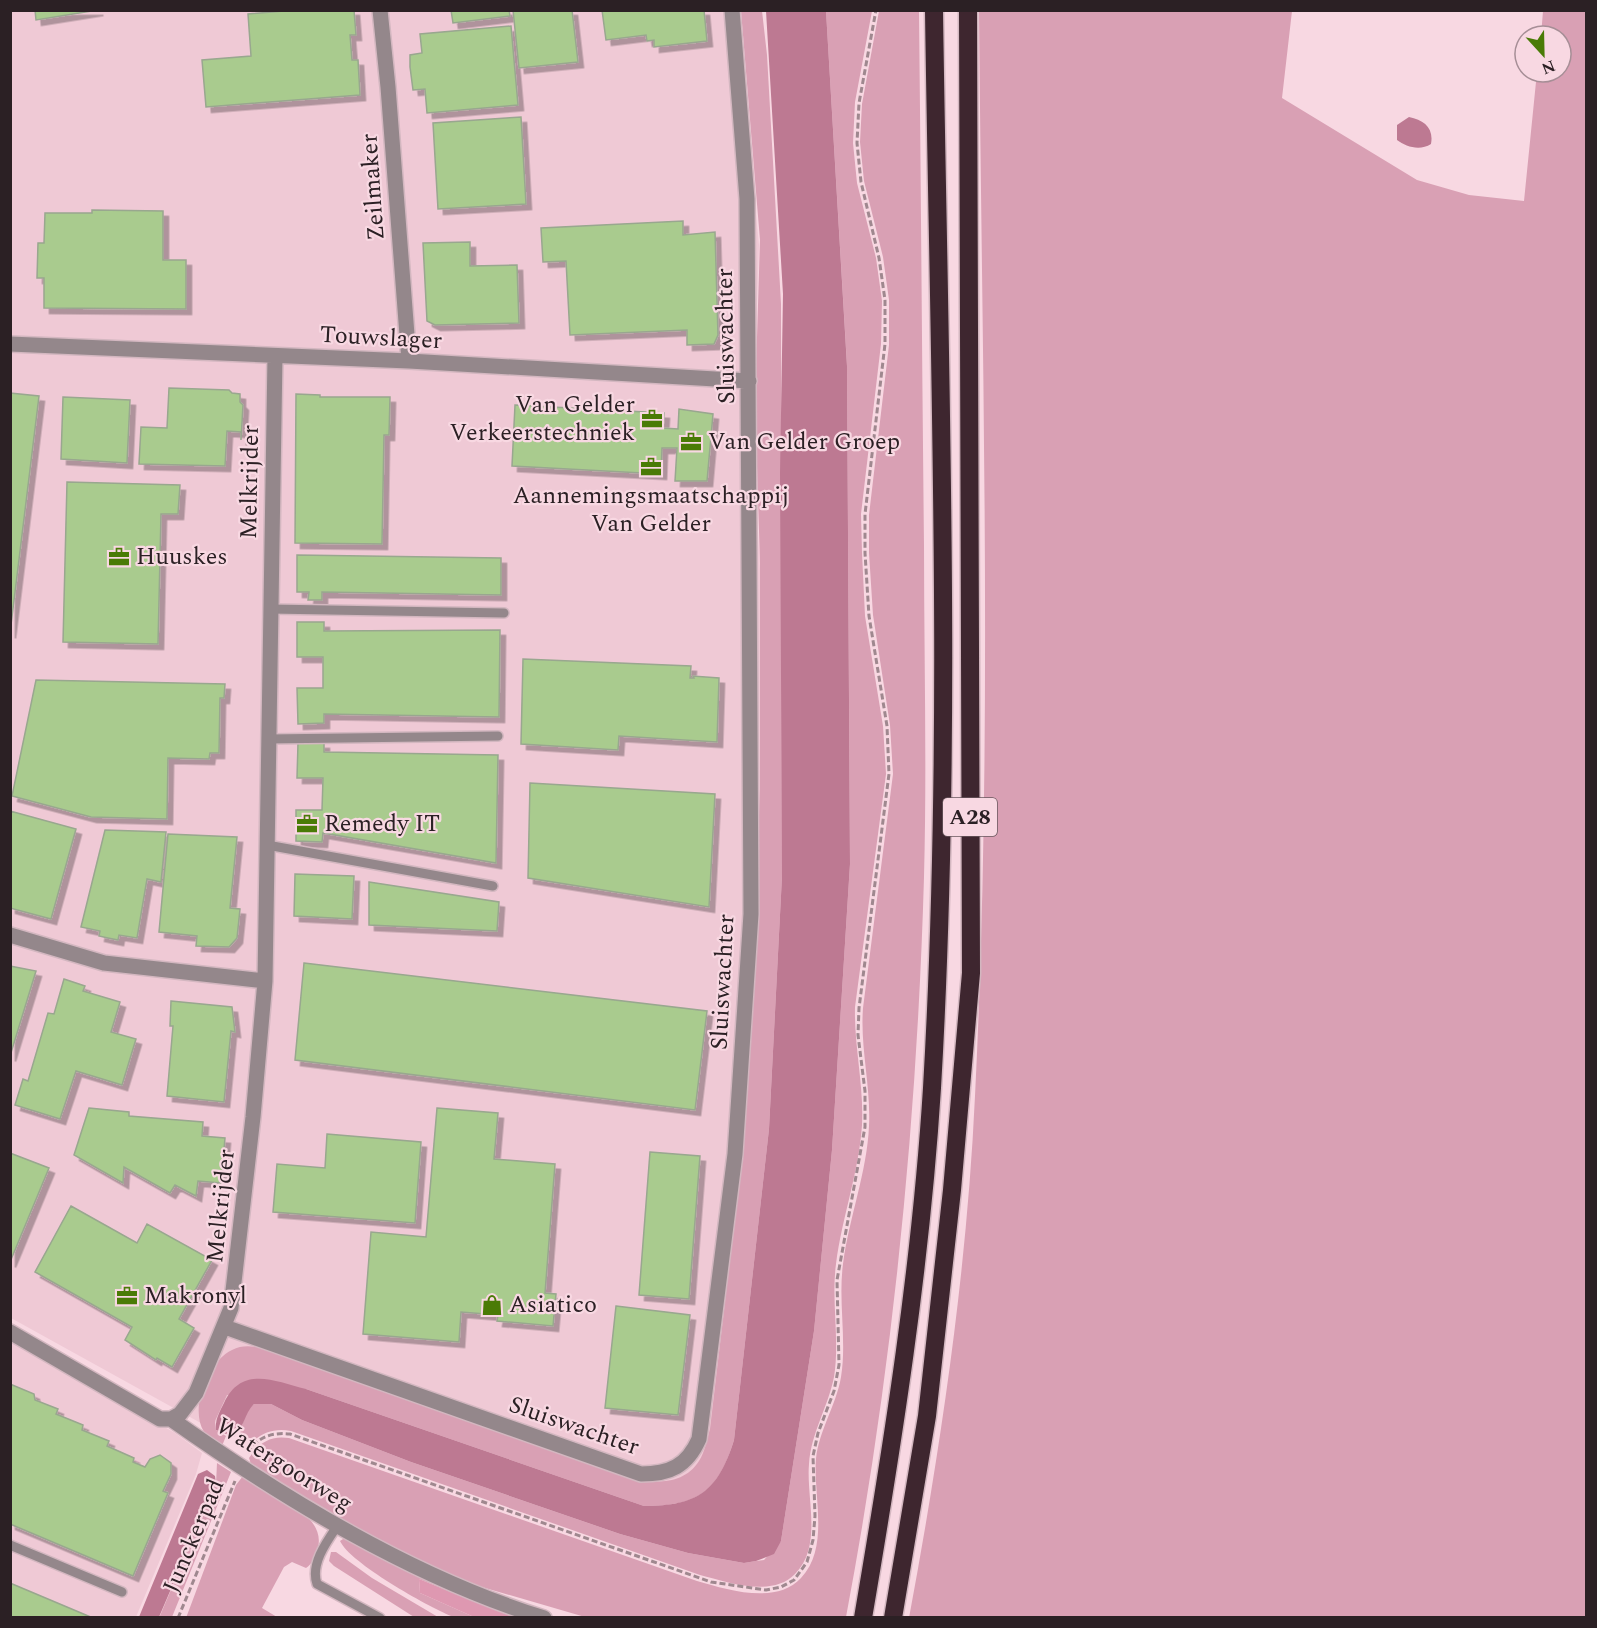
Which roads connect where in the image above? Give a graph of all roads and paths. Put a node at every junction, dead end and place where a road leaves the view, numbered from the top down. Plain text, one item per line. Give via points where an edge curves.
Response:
1 (380, 10) edge
2 (732, 10) edge
3 (876, 10) edge
4 (934, 10) edge
5 (968, 10) edge
6 (10, 344) edge
7 (275, 356) junction
8 (409, 361) junction
9 (749, 381) junction
10 (270, 609) junction
11 (504, 614) dead end
12 (498, 736) dead end
13 (268, 739) junction
14 (267, 845) junction
15 (493, 886) dead end
16 (10, 935) edge
17 (265, 981) junction
18 (225, 1327) junction
19 (10, 1332) edge
20 (171, 1419) junction
21 (241, 1467) junction
22 (338, 1525) junction
23 (10, 1545) edge
24 (122, 1592) dead end
25 (178, 1617) edge
26 (380, 1617) edge
27 (544, 1617) edge
28 (863, 1617) edge
29 (892, 1617) edge

1 - 8 street, Zeilmaker
2 - 9 street, Sluiswachter via 747,199
3 - 21 path, Junckerpad via 859,103 857,143 885,300 885,344 865,514 865,553 869,616 887,726 890,774 859,1008 866,1109 864,1141 838,1271 837,1378 813,1456 815,1522 807,1562 794,1580 773,1589 711,1582 290,1434 275,1433 261,1438
4 - 28 highway, A28 via 943,749 938,970 932,1092 910,1308
5 - 29 highway, A28 via 971,973 927,1416
6 - 7 street, Touwslager
7 - 8 street, Touwslager
7 - 10 street, Melkrijder
8 - 9 street, Touwslager
9 - 18 street, Sluiswachter via 751,914 735,1154 699,1439 693,1452 680,1467 658,1474 641,1474
10 - 11 lane
10 - 13 street, Melkrijder
12 - 13 lane
13 - 14 street, Melkrijder
14 - 15 lane
14 - 17 street, Melkrijder
16 - 17 street via 104,963
17 - 18 street, Melkrijder via 236,1280
18 - 20 street, Melkrijder via 196,1393 180,1414
19 - 20 street, Watergoorweg via 160,1419
20 - 21 street, Watergoorweg
21 - 22 street, Watergoorweg
21 - 25 path, Junckerpad
22 - 26 lane via 317,1564 317,1584
22 - 27 street, Watergoorweg via 444,1578
23 - 24 lane

